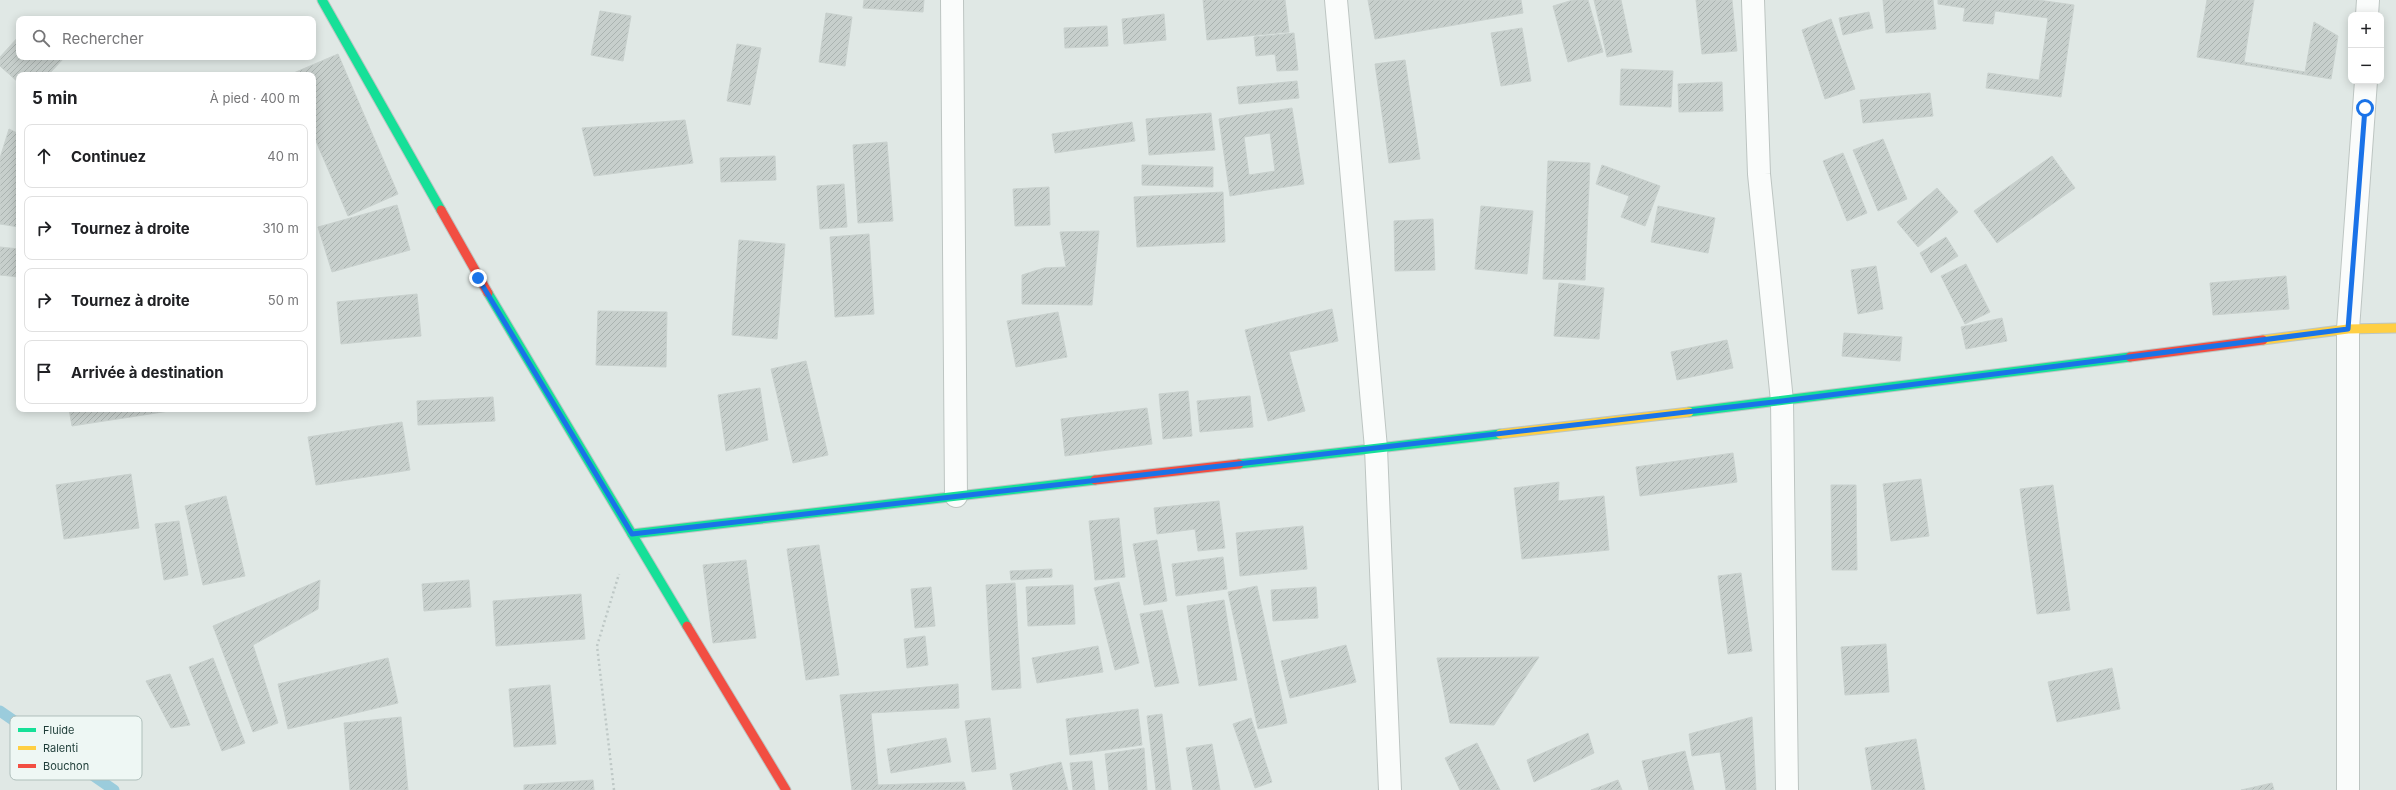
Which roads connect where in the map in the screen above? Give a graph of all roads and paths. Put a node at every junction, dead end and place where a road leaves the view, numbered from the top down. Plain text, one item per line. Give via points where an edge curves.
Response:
1 (322, 0) edge
2 (952, 0) edge
3 (1336, 0) edge
4 (1753, 0) edge
5 (2368, 0) edge
6 (2367, 12) edge
7 (2366, 84) edge
8 (2396, 328) edge
9 (2348, 329) junction
10 (1782, 401) junction
11 (1376, 448) junction
12 (956, 496) junction
13 (632, 534) junction
14 (614, 790) edge
15 (786, 790) edge
16 (1390, 790) edge
17 (1788, 790) edge
18 (2348, 790) edge

1 - 13 street via 478,278
2 - 12 street
3 - 11 street
4 - 10 street via 1759,174
5 - 6 street
7 - 9 street
8 - 9 street
9 - 10 street
9 - 18 street
10 - 11 street
10 - 17 street
11 - 12 street
11 - 16 street
12 - 13 street
13 - 14 path via 598,646
13 - 15 street

